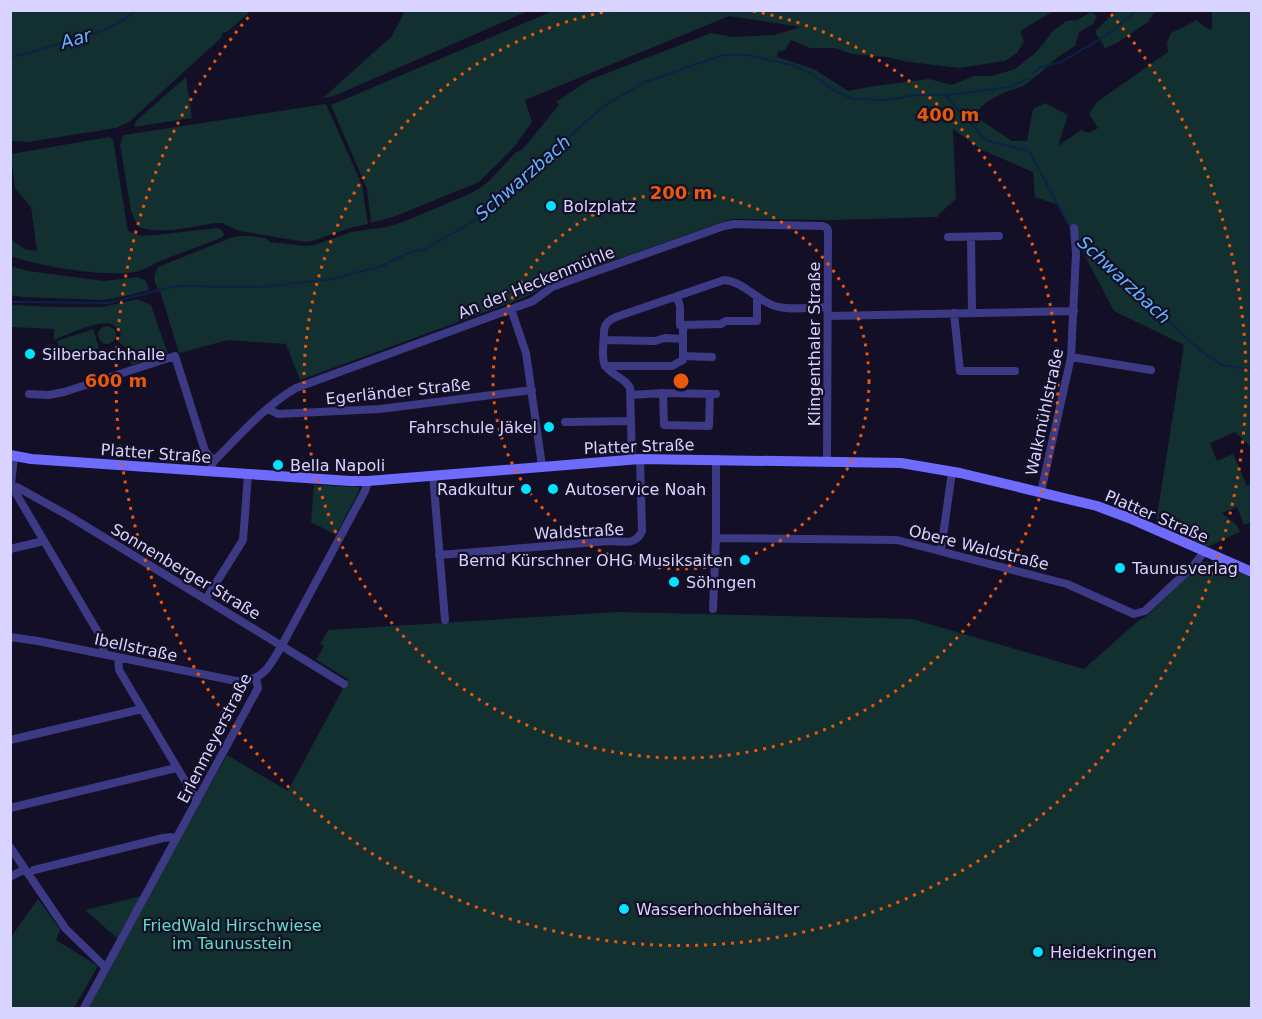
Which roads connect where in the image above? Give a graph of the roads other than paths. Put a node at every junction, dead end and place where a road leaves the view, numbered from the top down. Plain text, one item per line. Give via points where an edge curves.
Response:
1 (827, 228) joint
2 (1074, 228) dead end
3 (999, 236) dead end
4 (948, 237) dead end
5 (971, 237) junction
6 (677, 296) junction
7 (757, 296) junction
8 (511, 309) junction
9 (1074, 311) junction
10 (828, 312) junction
11 (954, 313) junction
12 (972, 313) junction
13 (683, 325) junction
14 (683, 339) junction
15 (604, 340) junction
16 (683, 356) junction
17 (712, 357) dead end
18 (1071, 357) junction
19 (605, 366) junction
20 (1151, 370) dead end
21 (1015, 371) dead end
22 (532, 390) junction
23 (663, 393) junction
24 (29, 394) dead end
25 (631, 395) junction
26 (268, 410) junction
27 (631, 421) junction
28 (565, 422) dead end
29 (12, 455) edge
30 (636, 459) junction
31 (716, 459) junction
32 (215, 460) junction
33 (827, 461) junction
34 (542, 466) junction
35 (211, 472) junction
36 (952, 472) junction
37 (248, 475) junction
38 (433, 476) junction
39 (368, 481) junction
40 (11, 485) edge
41 (1041, 492) junction
42 (716, 538) junction
43 (44, 541) junction
44 (10, 549) edge
45 (941, 550) junction
46 (1204, 552) junction
47 (440, 555) junction
48 (1251, 572) edge
49 (206, 599) junction
50 (713, 609) dead end
51 (445, 620) dead end
52 (10, 637) edge
53 (282, 645) junction
54 (104, 654) junction
55 (118, 657) junction
56 (256, 678) junction
57 (344, 684) dead end
58 (142, 709) junction
59 (10, 740) edge
60 (176, 768) junction
61 (197, 801) junction
62 (10, 808) edge
63 (175, 839) junction
64 (10, 847) edge
65 (25, 869) junction
66 (34, 870) dead end
67 (10, 877) edge
68 (106, 968) junction
69 (84, 1008) edge

1 - 8 street, An der Heckenmühle via 724,226 552,287 533,301
1 - 10 street, Klingenthaler Straße
2 - 9 street, Walkmühlstraße
3 - 5 street
4 - 5 street
5 - 12 street
6 - 7 street via 724,280
6 - 13 street
6 - 15 street via 612,319 605,326
7 - 10 street via 774,306
7 - 13 street via 757,321
8 - 22 street via 525,346
8 - 26 street, An der Heckenmühle via 296,388
9 - 12 street
9 - 18 street, Walkmühlstraße
10 - 11 street
10 - 33 street, Klingenthaler Straße
11 - 12 street
11 - 21 street via 960,371
13 - 14 street
14 - 15 street
14 - 16 street
15 - 19 street
16 - 17 street
16 - 19 street via 672,366
18 - 20 street
18 - 41 street, Walkmühlstraße
19 - 25 street via 627,382
22 - 26 street, Egerländer Straße via 363,410 278,414
22 - 34 street
23 - 23 street via 713,394 709,426 664,425
23 - 25 street
24 - 32 street via 61,393 175,356 204,449
25 - 27 street
26 - 32 street, An der Heckenmühle
27 - 28 street
27 - 30 street
29 - 35 main road, Platter Straße
29 - 40 street
30 - 31 main road, Platter Straße
30 - 34 main road, Platter Straße
30 - 47 street, Waldstraße via 642,531 634,542
31 - 33 main road, Platter Straße
31 - 42 street
32 - 35 street
33 - 36 main road, Platter Straße via 901,463
34 - 38 main road, Platter Straße
35 - 37 main road, Platter Straße
36 - 41 main road, Platter Straße
36 - 45 street
37 - 39 main road, Platter Straße
37 - 49 street via 243,540
38 - 39 main road, Platter Straße
38 - 47 street
39 - 53 street, Erlenmeyerstraße
40 - 43 street
40 - 49 street, Sonnenberger Straße
41 - 46 main road, Platter Straße via 1113,511
42 - 45 street, Obere Waldstraße via 897,540
42 - 50 street
43 - 44 street
43 - 54 street via 102,639
45 - 46 street, Obere Waldstraße via 1067,584 1134,614 1145,611
46 - 48 main road, Platter Straße
47 - 51 street
49 - 53 street, Sonnenberger Straße
52 - 54 street, Ibellstraße
53 - 56 street, Erlenmeyerstraße via 268,669
53 - 57 street, Sonnenberger Straße
54 - 55 street, Ibellstraße
55 - 56 street, Ibellstraße via 236,681
55 - 58 street via 119,670
56 - 61 street, Erlenmeyerstraße via 258,688
58 - 59 street
58 - 60 street
60 - 61 street
60 - 62 street
61 - 63 street, Erlenmeyerstraße
63 - 66 street via 163,838
63 - 68 street, Erlenmeyerstraße
64 - 65 street
65 - 67 street
65 - 68 street via 65,928
68 - 69 street, Erlenmeyerstraße

